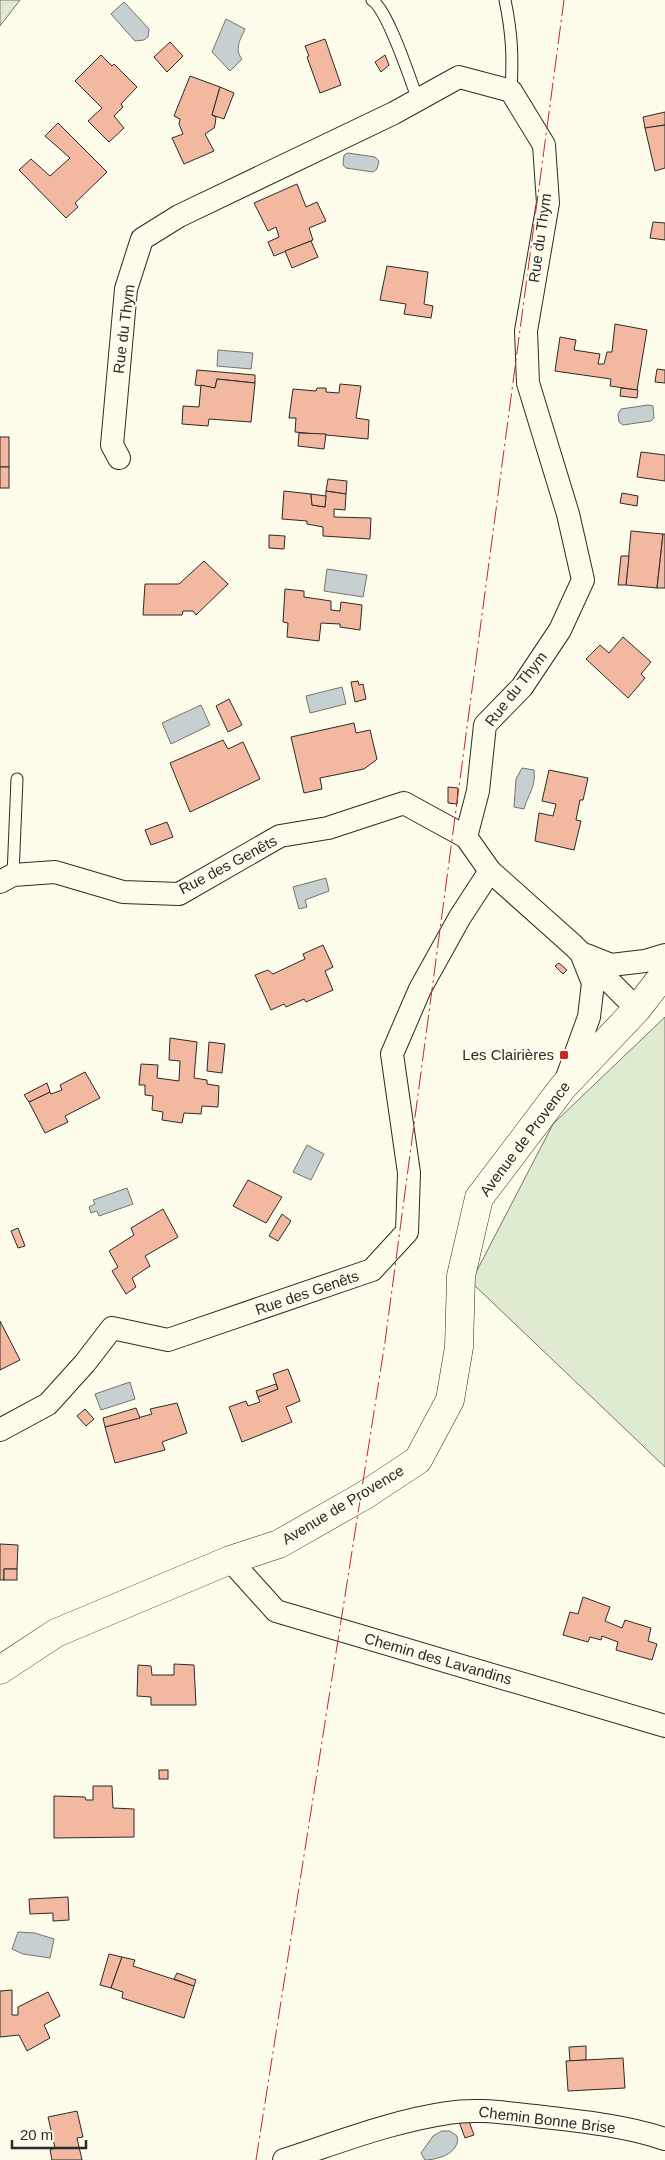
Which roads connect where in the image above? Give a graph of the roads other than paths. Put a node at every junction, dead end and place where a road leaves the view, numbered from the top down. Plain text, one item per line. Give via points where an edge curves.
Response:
1 (372, 0) edge
2 (505, 0) edge
3 (510, 91) junction
4 (418, 100) junction
5 (119, 458) dead end
6 (17, 779) dead end
7 (466, 837) junction
8 (490, 871) junction
9 (6, 878) edge
10 (581, 953) junction
11 (665, 955) edge
12 (665, 973) edge
13 (637, 1009) junction
14 (563, 1087) junction
15 (0, 1430) edge
16 (230, 1560) junction
17 (0, 1670) edge
18 (665, 1726) edge
19 (665, 2139) edge
20 (284, 2160) edge

1 - 4 lane via 378,4 389,27
2 - 3 lane via 514,56
3 - 4 street, Rue du Thym via 459,78
3 - 7 street, Rue du Thym via 544,145 548,203 526,331 528,383 568,514 583,580 560,630 522,687 485,725 478,791
4 - 5 street, Rue du Thym via 179,216 142,238 126,289 112,445
6 - 9 lane
7 - 8 street, Rue des Genêts
7 - 9 street, Rue des Genêts via 404,803 328,828 280,836 179,894 123,892 55,872
8 - 10 street, Rue des Genêts
8 - 15 street, Rue des Genêts via 420,989 392,1054 409,1173 407,1232 372,1270 168,1340 112,1328 48,1404
10 - 11 street via 611,964 645,961
10 - 13 street, Rue des Genêts
10 - 14 street via 593,983 589,1017
12 - 13 street, Avenue de Provence
13 - 14 street, Avenue de Provence
14 - 16 street, Avenue de Provence via 480,1198 461,1276 459,1347 450,1400 418,1460 365,1495 279,1544
16 - 17 street, Avenue de Provence via 56,1633
16 - 18 street, Chemin des Lavandins via 276,1611
19 - 20 street, Chemin Bonne Brise via 579,2121 486,2111 448,2112

